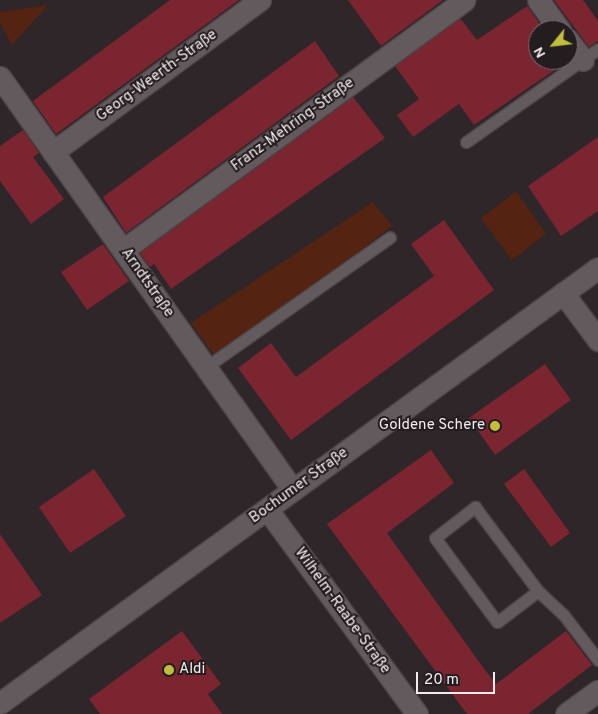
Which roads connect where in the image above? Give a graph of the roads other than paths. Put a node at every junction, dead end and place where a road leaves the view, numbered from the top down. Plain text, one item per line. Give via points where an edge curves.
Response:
1 (260, 0) edge
2 (464, 0) edge
3 (538, 0) edge
4 (553, 20) edge
5 (578, 47) edge
6 (590, 55) edge
7 (0, 77) edge
8 (466, 142) dead end
9 (53, 152) junction
10 (390, 236) dead end
11 (123, 250) junction
12 (598, 268) edge
13 (563, 293) junction
14 (598, 340) edge
15 (206, 368) junction
16 (293, 490) junction
17 (267, 510) junction
18 (538, 591) junction
19 (598, 660) edge
20 (598, 691) edge
21 (0, 703) edge
22 (416, 714) edge
23 (566, 714) edge

1 - 9 street, Georg-Weerth-Straße
2 - 11 street, Franz-Mehring-Straße
3 - 4 street
5 - 6 street
6 - 8 lane
7 - 9 street, Arndtstraße
9 - 11 street, Arndtstraße
10 - 15 lane
11 - 15 street, Arndtstraße
12 - 13 street, Bochumer Straße
13 - 14 street
13 - 16 street, Bochumer Straße
15 - 16 street, Arndtstraße
16 - 17 street, Bochumer Straße
17 - 21 street, Bochumer Straße
17 - 22 street, Wilhelm-Raabe-Straße
18 - 18 lane via 475,507 435,538 497,622
18 - 19 lane via 563,614
20 - 23 street

